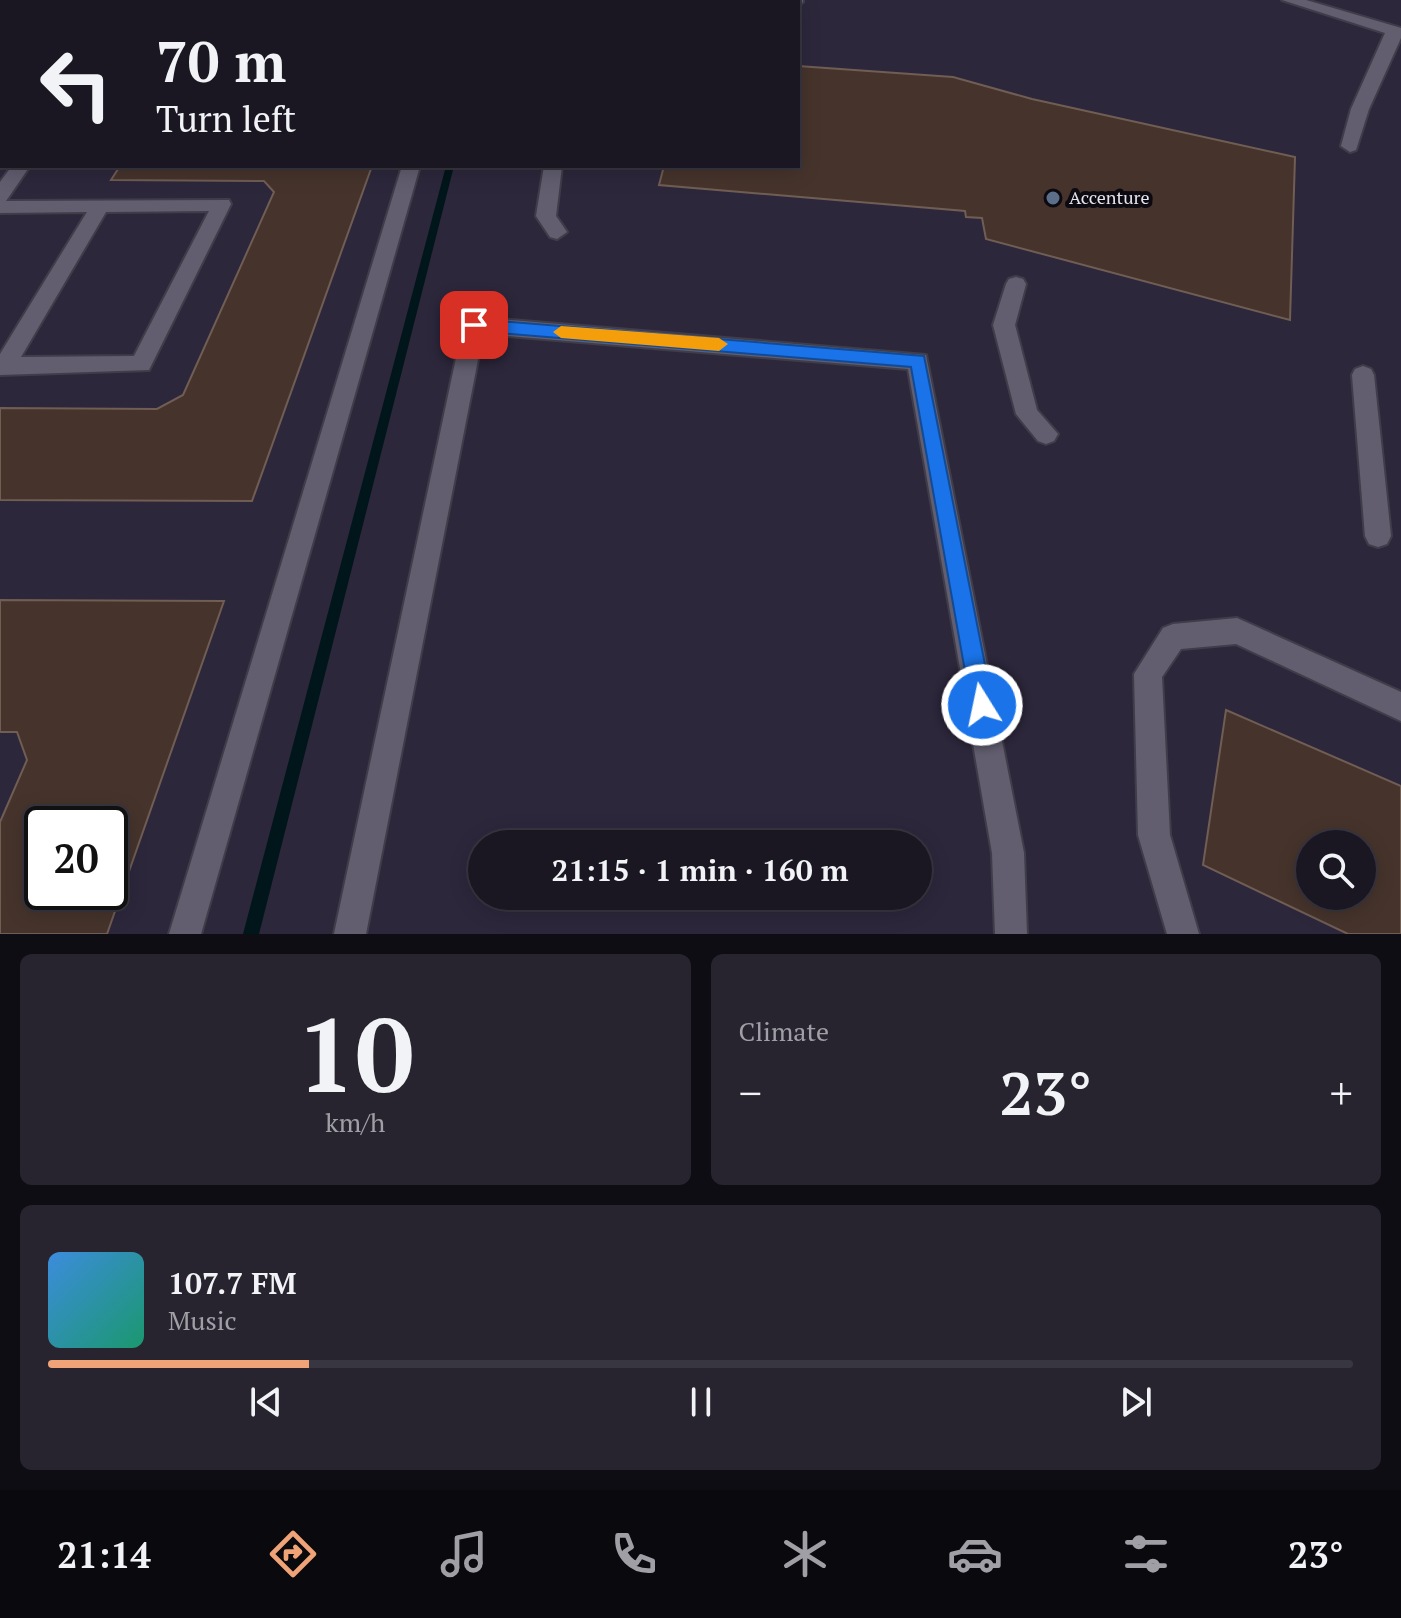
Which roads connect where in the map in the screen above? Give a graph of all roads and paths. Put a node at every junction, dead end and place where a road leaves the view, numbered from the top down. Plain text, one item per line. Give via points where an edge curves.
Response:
1 (1290, 0) edge
2 (1398, 32) edge
3 (1350, 146) dead end
4 (20, 168) edge
5 (410, 168) edge
6 (553, 168) edge
7 (0, 196) edge
8 (100, 206) junction
9 (0, 207) edge
10 (557, 232) dead end
11 (1016, 284) dead end
12 (2, 366) edge
13 (1363, 375) dead end
14 (1046, 434) dead end
15 (1378, 536) dead end
16 (1401, 707) edge
17 (185, 934) edge
18 (350, 934) edge
19 (1011, 934) edge
20 (1183, 934) edge

1 - 2 street
2 - 3 street via 1360,109
4 - 7 street
5 - 17 street
6 - 10 street via 546,216
8 - 9 street
8 - 12 street
8 - 12 street via 222,204 141,364
11 - 14 street via 1004,325 1027,414
13 - 15 street
16 - 20 street via 1237,631 1173,637 1148,674 1154,835
18 - 19 street via 474,325 918,361 1008,853

